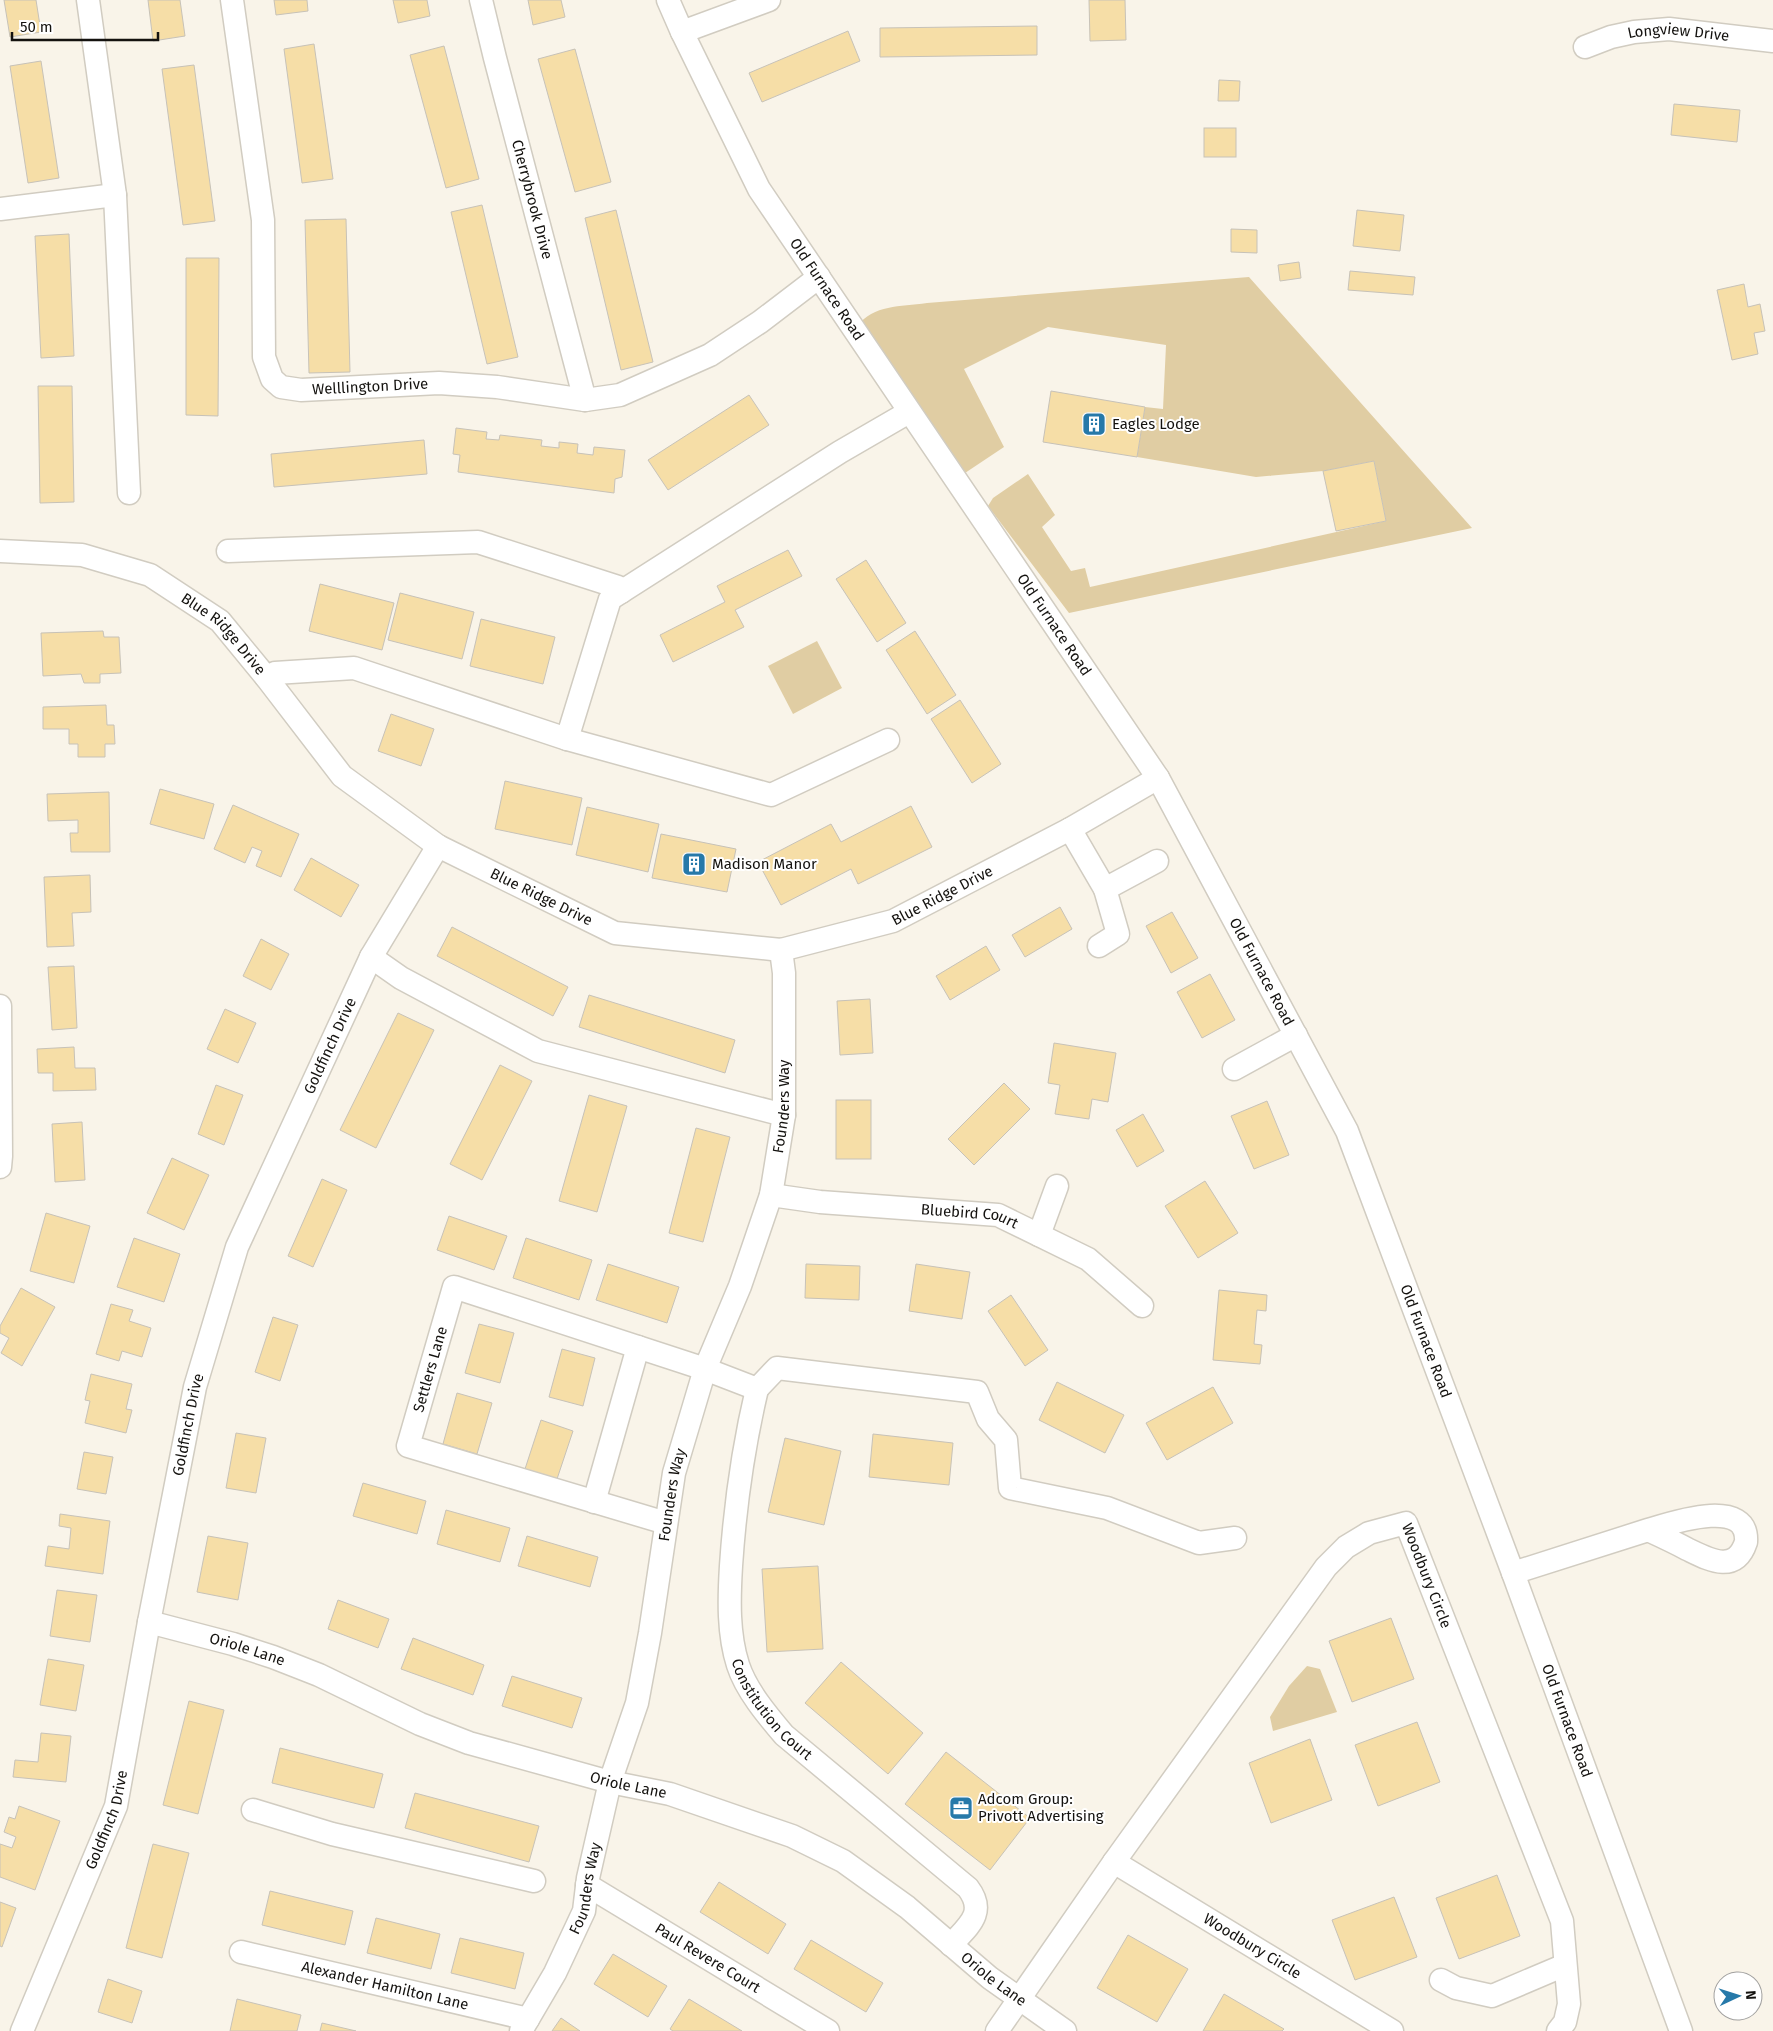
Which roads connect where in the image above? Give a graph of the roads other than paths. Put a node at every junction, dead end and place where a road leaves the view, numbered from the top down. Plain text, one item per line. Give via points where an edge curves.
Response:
1 (88, 0) edge
2 (232, 0) edge
3 (481, 0) edge
4 (668, 0) edge
5 (770, 0) edge
6 (682, 32) junction
7 (1773, 41) edge
8 (1585, 47) dead end
9 (114, 196) junction
10 (0, 209) edge
11 (819, 278) junction
12 (586, 400) junction
13 (909, 412) junction
14 (128, 493) dead end
15 (0, 551) edge
16 (228, 551) dead end
17 (622, 592) junction
18 (266, 676) junction
19 (567, 739) junction
20 (888, 740) dead end
21 (1158, 778) junction
22 (1070, 829) junction
23 (438, 846) junction
24 (1157, 861) dead end
25 (1105, 889) junction
26 (1099, 946) dead end
27 (781, 950) junction
28 (371, 957) junction
29 (0, 1006) edge
30 (1296, 1035) junction
31 (1234, 1069) dead end
32 (784, 1115) junction
33 (0, 1160) edge
34 (1057, 1186) dead end
35 (771, 1195) junction
36 (1039, 1235) junction
37 (1142, 1306) dead end
38 (638, 1347) junction
39 (704, 1369) junction
40 (757, 1389) junction
41 (594, 1502) junction
42 (666, 1523) junction
43 (1648, 1530) dead end
44 (1235, 1538) dead end
45 (1513, 1573) junction
46 (149, 1622) junction
47 (610, 1782) junction
48 (253, 1810) dead end
49 (1114, 1862) junction
50 (534, 1881) dead end
51 (587, 1885) junction
52 (951, 1945) junction
53 (241, 1952) dead end
54 (1565, 1965) junction
55 (1441, 1980) dead end
56 (1020, 2000) junction
57 (524, 2025) edge
58 (22, 2031) edge
59 (828, 2031) edge
60 (997, 2031) edge
61 (1065, 2031) edge
62 (1392, 2031) edge
63 (1558, 2031) edge
64 (1681, 2031) edge

1 - 9 street
2 - 12 street, Welllington Drive via 263,220 264,357 272,379 282,387 301,390 439,383 497,387
3 - 12 street, Cherrybrook Drive
4 - 6 street, Old Furnace Road
5 - 6 street
6 - 11 street, Old Furnace Road via 759,189
7 - 8 street, Longview Drive via 1669,29 1634,32
9 - 10 street
9 - 14 street
11 - 12 street, Welllington Drive via 710,356 620,395
11 - 13 street, Old Furnace Road
13 - 17 street via 840,452
13 - 21 street, Old Furnace Road
15 - 18 street, Blue Ridge Drive via 82,555 150,575 220,621
16 - 17 street via 478,542 618,587
17 - 19 street via 610,599
18 - 19 street via 354,668
18 - 23 street, Blue Ridge Drive via 342,776
19 - 20 street via 771,795
21 - 22 street, Blue Ridge Drive
21 - 30 street, Old Furnace Road
22 - 25 street
22 - 27 street, Blue Ridge Drive via 893,921
23 - 27 street, Blue Ridge Drive via 615,933
23 - 28 street, Goldfinch Drive
24 - 25 street
25 - 26 street via 1118,934
27 - 32 street, Founders Way via 784,974
28 - 32 street via 401,978 538,1051
28 - 46 street, Goldfinch Drive via 238,1248 195,1387
29 - 33 street
30 - 31 street
30 - 45 street, Old Furnace Road via 1347,1131
32 - 35 street, Founders Way
34 - 36 street
35 - 36 street, Bluebird Court via 820,1202 998,1215
35 - 39 street, Founders Way via 740,1286
36 - 37 street, Bluebird Court via 1088,1259
38 - 39 street, Settlers Lane
38 - 41 street
38 - 41 street, Settlers Lane via 454,1287 408,1446
39 - 40 street, Settlers Lane
39 - 42 street, Founders Way via 674,1473
40 - 44 street via 777,1368 977,1392 988,1418 1006,1440 1010,1488 1107,1508 1199,1543
40 - 52 street, Constitution Court via 744,1444 732,1542 730,1614 738,1667 760,1704 784,1735 968,1888 976,1902 975,1916
41 - 42 street, Settlers Lane
42 - 47 street, Founders Way via 638,1703
43 - 45 street
45 - 64 street, Old Furnace Road
46 - 47 street, Oriole Lane via 273,1656 469,1743
46 - 58 street, Goldfinch Drive via 116,1806
47 - 51 street, Founders Way
47 - 52 street, Oriole Lane via 670,1794 792,1836 842,1861 907,1907
48 - 50 street via 332,1834
49 - 54 street, Woodbury Circle via 1326,1567 1346,1546 1369,1533 1406,1522 1562,1921
49 - 56 street, Woodbury Circle
49 - 62 street, Woodbury Circle
51 - 57 street, Founders Way via 584,1911 555,1973
51 - 59 street, Paul Revere Court
52 - 56 street, Oriole Lane
53 - 57 street, Alexander Hamilton Lane
54 - 55 street via 1492,1996 1456,1988
54 - 63 street, Woodbury Circle via 1569,2004
56 - 60 street, Woodbury Circle
56 - 61 street, Oriole Lane

